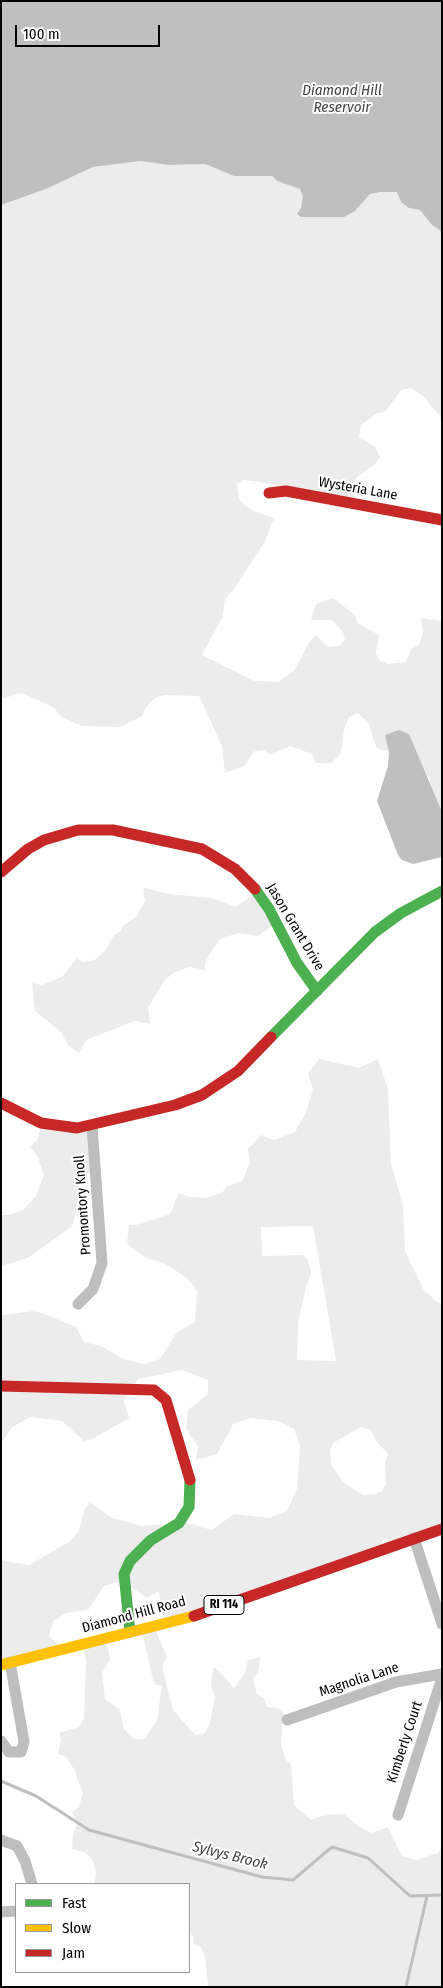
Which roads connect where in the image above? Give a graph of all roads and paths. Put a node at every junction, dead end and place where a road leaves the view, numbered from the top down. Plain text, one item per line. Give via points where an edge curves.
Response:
1 (269, 493) dead end
2 (442, 520) edge
3 (1, 872) edge
4 (442, 891) edge
5 (316, 991) junction
6 (1, 1103) edge
7 (92, 1126) junction
8 (78, 1304) dead end
9 (1, 1386) edge
10 (442, 1529) edge
11 (414, 1538) junction
12 (442, 1624) edge
13 (130, 1632) junction
14 (6, 1664) edge
15 (442, 1674) edge
16 (442, 1678) edge
17 (287, 1720) dead end
18 (1, 1741) edge
19 (398, 1815) dead end
20 (1, 1840) edge
21 (32, 1883) edge
22 (15, 1910) edge
23 (1, 1912) edge

1 - 2 street, Wysteria Lane via 286,491
3 - 5 street, Jason Grant Drive via 28,849 78,830 113,830 202,849 235,869 253,887
4 - 5 street, Jason Grant Drive via 387,922
5 - 7 street, Jason Grant Drive via 244,1065 215,1088 190,1100
6 - 7 street, Jason Grant Drive via 41,1122 59,1126
7 - 8 street, Promontory Knoll via 102,1263 93,1290
9 - 13 street via 154,1390 166,1400 189,1476 189,1507 179,1523 151,1540 130,1561 124,1574
10 - 11 street, Diamond Hill Road / RI 114
11 - 12 street
11 - 13 street, Diamond Hill Road / RI 114 via 188,1618
13 - 14 street, Diamond Hill Road / RI 114
14 - 18 street via 24,1742 21,1752 9,1752
15 - 17 street, Magnolia Lane via 396,1682
16 - 19 street, Kimberly Court
20 - 21 street via 17,1846
22 - 23 street

